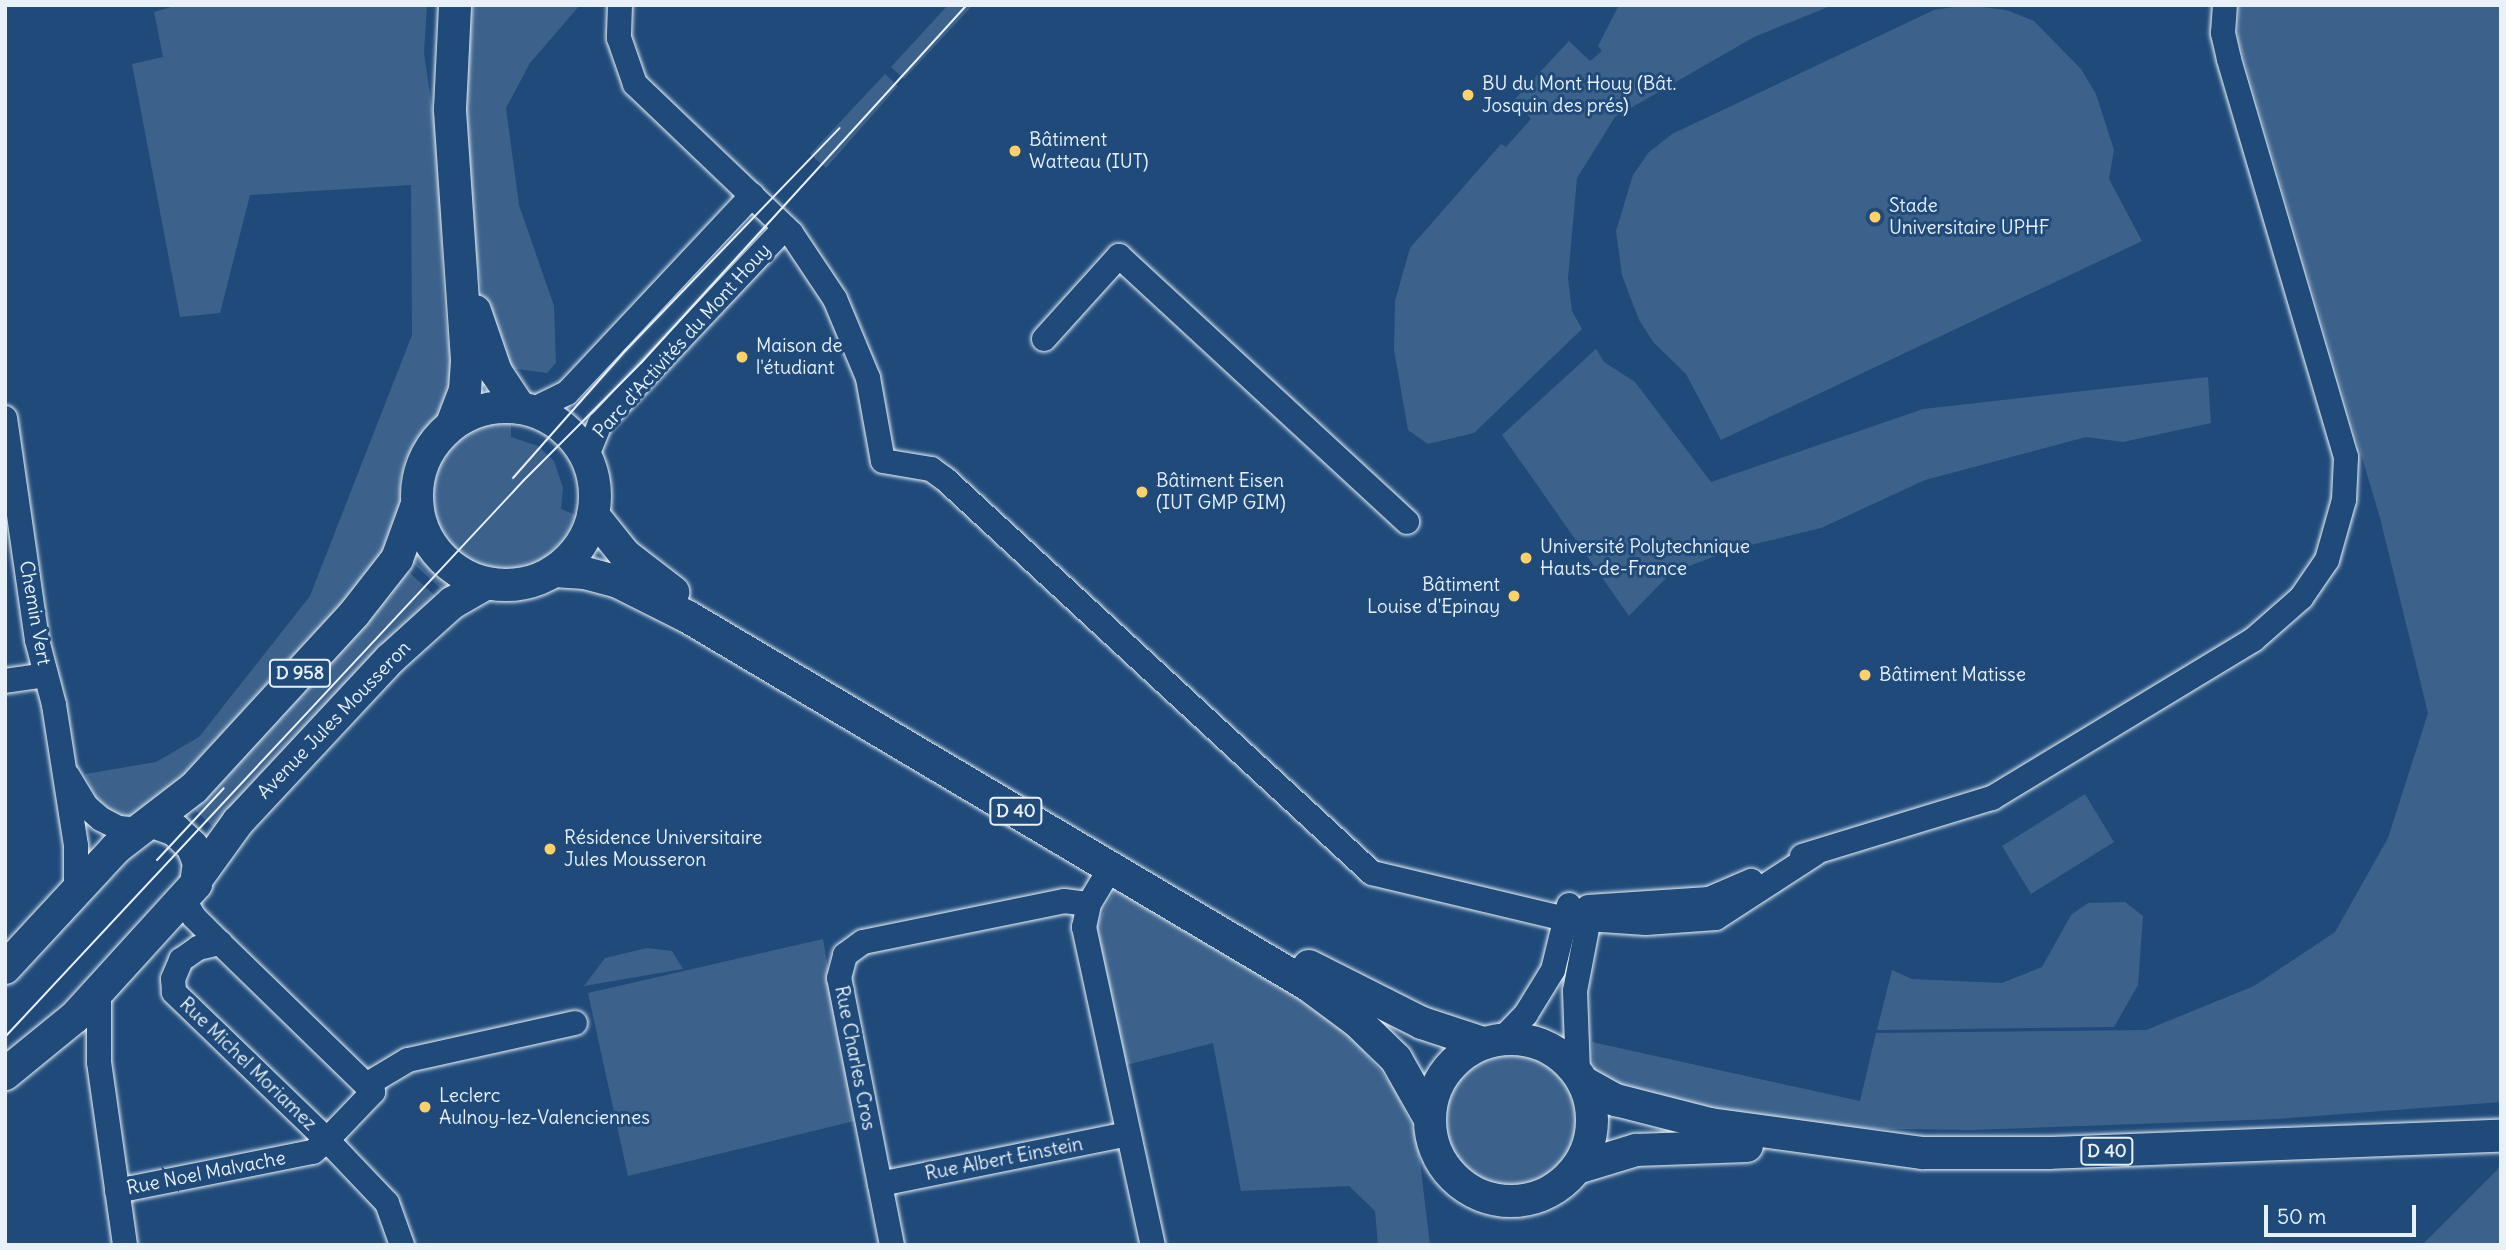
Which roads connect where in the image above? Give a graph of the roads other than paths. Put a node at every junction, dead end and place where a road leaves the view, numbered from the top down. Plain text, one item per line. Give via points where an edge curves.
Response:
1 (455, 5) edge
2 (620, 5) edge
3 (2225, 5) edge
4 (752, 195) junction
5 (785, 228) junction
6 (461, 265) junction
7 (1044, 339) dead end
8 (526, 409) junction
9 (5, 418) edge
10 (452, 424) junction
11 (7, 445) edge
12 (586, 458) junction
13 (417, 503) junction
14 (593, 515) junction
15 (1407, 522) dead end
16 (554, 571) junction
17 (487, 583) junction
18 (46, 675) junction
19 (5, 681) edge
20 (63, 766) junction
21 (146, 826) junction
22 (1111, 867) junction
23 (192, 889) junction
24 (76, 891) junction
25 (1089, 904) junction
26 (1579, 913) junction
27 (220, 943) junction
28 (5, 968) edge
29 (99, 991) junction
30 (575, 1023) dead end
31 (52, 1037) junction
32 (5, 1039) edge
33 (1493, 1041) junction
34 (99, 1062) junction
35 (5, 1074) edge
36 (1581, 1077) junction
37 (366, 1085) junction
38 (2501, 1118) edge
39 (1430, 1119) junction
40 (1128, 1134) junction
41 (2501, 1136) edge
42 (2342, 1139) junction
43 (327, 1140) junction
44 (1872, 1149) junction
45 (1577, 1168) junction
46 (880, 1184) junction
47 (117, 1191) junction
48 (125, 1245) edge
49 (402, 1245) edge
50 (892, 1245) edge
51 (1153, 1245) edge

1 - 6 main road via 450,109
2 - 4 street, Parc d'Activités du Mont Houy via 619,38 635,83
3 - 26 street via 2223,33 2229,59 2346,457 2344,500 2327,560 2301,597 2253,640 1992,798 1816,853 1716,918 1646,923
4 - 5 street, Parc d'Activités du Mont Houy
4 - 8 street via 567,393
5 - 12 street, Parc d'Activités du Mont Houy via 597,428
5 - 26 street, Parc d'Activités du Mont Houy via 827,286 853,336 872,394 883,461 931,469 945,479 1372,873 1518,905
6 - 8 main road via 496,372
6 - 10 main road via 467,370
7 - 15 street via 1119,256
8 - 10 main road via 484,409
8 - 12 main road via 565,430
9 - 11 street, Chemin Vert
10 - 13 main road via 424,459
11 - 18 street, Chemin Vert
12 - 14 main road via 594,486
13 - 17 main road via 424,531 444,559
13 - 21 main road, D 958 via 397,559 365,601 194,788
14 - 16 main road via 579,547
14 - 33 main road, D 40 via 625,555 705,612 1257,938 1413,1019
16 - 17 main road via 522,583
16 - 22 main road, D 40 via 618,582 680,613
17 - 23 main road, Avenue Jules Mousseron / D 958 via 452,603 390,659 238,822
18 - 19 street
18 - 20 street, Chemin Vert
20 - 21 street, Chemin Vert via 97,816 119,828
20 - 24 street, Chemin Vert via 76,852
21 - 23 main road via 188,842 197,856
21 - 24 main road
22 - 25 street
22 - 39 main road, D 40 via 1343,1010 1396,1059
23 - 27 street via 194,917
23 - 29 main road, Avenue Jules Mousseron
24 - 28 main road
25 - 40 street via 1084,927
25 - 46 street, Rue Charles Cros via 1064,901 890,936 857,944 845,955 839,978
26 - 33 street via 1526,1013
26 - 36 street via 1575,1000
27 - 37 street
27 - 43 street, Rue Michel Moriamez via 198,948 181,960 173,979 174,992
29 - 31 main road, Avenue Jules Mousseron
29 - 34 street
30 - 37 street via 408,1060
31 - 32 main road via 21,1045
31 - 34 street via 81,1041
31 - 35 main road
33 - 36 main road via 1526,1039 1548,1047
33 - 39 main road via 1462,1055 1445,1073 1434,1094
34 - 47 street
36 - 44 main road, D 40 via 1616,1100 1710,1124
36 - 45 main road via 1591,1106 1592,1130
37 - 43 street, Rue Michel Moriamez via 373,1092
38 - 42 main road, D 40
39 - 45 main road via 1434,1144 1445,1167 1463,1185 1485,1197 1510,1201 1536,1198
40 - 46 street, Rue Albert Einstein
40 - 51 street
41 - 42 main road, D 40
42 - 44 main road, D 40 via 2049,1153
43 - 47 street, Rue Noel Malvache via 313,1152
43 - 49 street via 387,1203
44 - 45 main road, D 40 via 1663,1147 1620,1152
46 - 50 street, Rue Charles Cros
47 - 48 street

